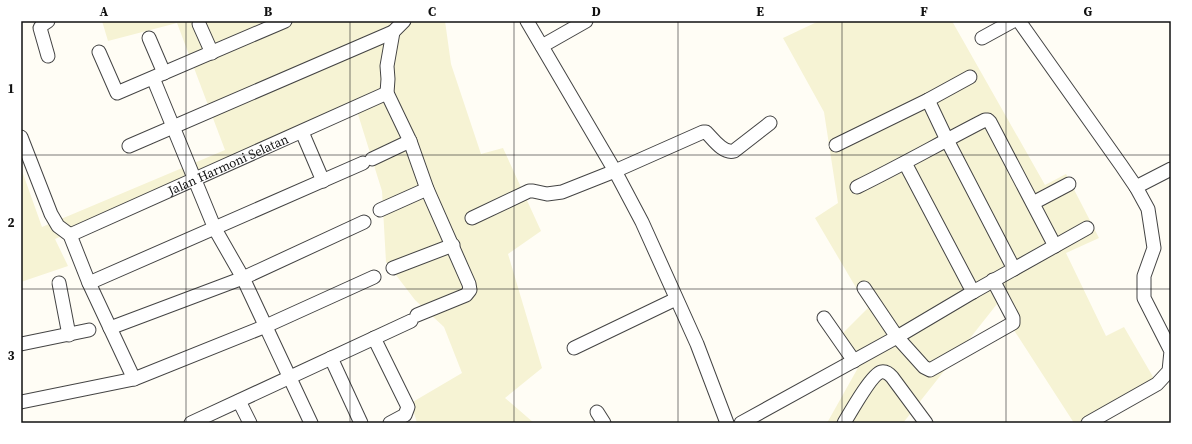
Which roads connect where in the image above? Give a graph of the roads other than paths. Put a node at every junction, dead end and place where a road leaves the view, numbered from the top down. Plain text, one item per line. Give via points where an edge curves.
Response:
1 (48, 21) edge
2 (285, 21) edge
3 (404, 21) edge
4 (527, 21) edge
5 (586, 21) edge
6 (1014, 21) edge
7 (1019, 21) edge
8 (199, 24) dead end
9 (393, 32) junction
10 (149, 38) dead end
11 (982, 38) dead end
12 (542, 46) junction
13 (99, 52) dead end
14 (212, 53) junction
15 (48, 56) dead end
16 (159, 75) junction
17 (970, 77) dead end
18 (387, 93) junction
19 (928, 100) junction
20 (770, 123) dead end
21 (174, 127) junction
22 (302, 132) junction
23 (21, 137) edge
24 (946, 140) junction
25 (410, 141) junction
26 (836, 145) dead end
27 (129, 146) dead end
28 (905, 163) junction
29 (1171, 169) edge
30 (615, 171) junction
31 (195, 178) junction
32 (323, 181) junction
33 (1069, 184) dead end
34 (857, 187) dead end
35 (1136, 187) junction
36 (427, 189) junction
37 (1033, 203) junction
38 (380, 210) dead end
39 (472, 218) dead end
40 (364, 222) dead end
41 (215, 228) junction
42 (1088, 228) dead end
43 (70, 235) junction
44 (452, 245) junction
45 (1055, 246) junction
46 (393, 268) dead end
47 (1014, 269) junction
48 (374, 277) dead end
49 (244, 278) junction
50 (993, 280) junction
51 (58, 283) dead end
52 (89, 283) junction
53 (864, 288) dead end
54 (973, 292) junction
55 (676, 299) junction
56 (824, 318) dead end
57 (266, 326) junction
58 (110, 328) junction
59 (88, 330) dead end
60 (69, 335) junction
61 (897, 337) junction
62 (374, 338) junction
63 (21, 344) edge
64 (574, 348) dead end
65 (331, 358) junction
66 (854, 361) junction
67 (290, 377) junction
68 (134, 379) junction
69 (239, 401) junction
70 (21, 402) edge
71 (194, 422) edge
72 (250, 423) edge
73 (311, 423) edge
74 (361, 423) edge
75 (390, 423) edge
76 (727, 423) edge
77 (741, 423) edge
78 (844, 423) edge
79 (926, 423) edge
80 (1088, 423) edge

1 - 15 street via 40,28
2 - 14 street
3 - 9 street
4 - 12 street
5 - 12 street
6 - 11 street
7 - 35 street
8 - 14 street
9 - 18 street via 387,66
9 - 21 street
10 - 16 street
12 - 30 street
13 - 16 street via 117,93
14 - 16 street
16 - 21 street
17 - 19 street
18 - 22 street, Jalan Harmoni Selatan
18 - 25 street
19 - 24 street
19 - 26 street
20 - 30 street via 734,152 725,151 703,132
21 - 27 street
21 - 31 street
22 - 31 street, Jalan Harmoni Selatan
22 - 32 street
23 - 43 street via 51,214 58,226
24 - 28 street
24 - 37 street via 985,120 989,121
24 - 47 street
25 - 32 street
25 - 36 street
28 - 34 street
28 - 54 street
29 - 35 street
30 - 39 street via 562,192 547,194 529,191
30 - 55 street via 642,222
31 - 41 street
31 - 43 street, Jalan Harmoni Selatan
32 - 41 street
33 - 37 street
35 - 80 street via 1148,209 1154,248 1144,276 1144,298 1171,351 1169,371 1157,384
36 - 38 street
36 - 44 street
37 - 45 street
40 - 49 street
41 - 49 street
41 - 52 street
42 - 45 street
43 - 52 street
44 - 46 street
44 - 62 street via 470,290
45 - 47 street
47 - 50 street
48 - 57 street
49 - 57 street
49 - 58 street
50 - 54 street
50 - 61 street via 1013,318 1012,324 930,370 924,367
51 - 60 street
52 - 58 street
53 - 61 street
54 - 61 street
55 - 64 street
55 - 76 street via 697,344
56 - 66 street
57 - 67 street
57 - 68 street
58 - 68 street
59 - 60 street
60 - 63 street
61 - 66 street
62 - 65 street
62 - 75 street via 408,408 405,415
65 - 67 street
65 - 74 street
66 - 77 street
67 - 69 street
67 - 73 street
68 - 70 street
69 - 71 street
69 - 72 street
78 - 79 street via 872,378 879,372 887,372 892,377

